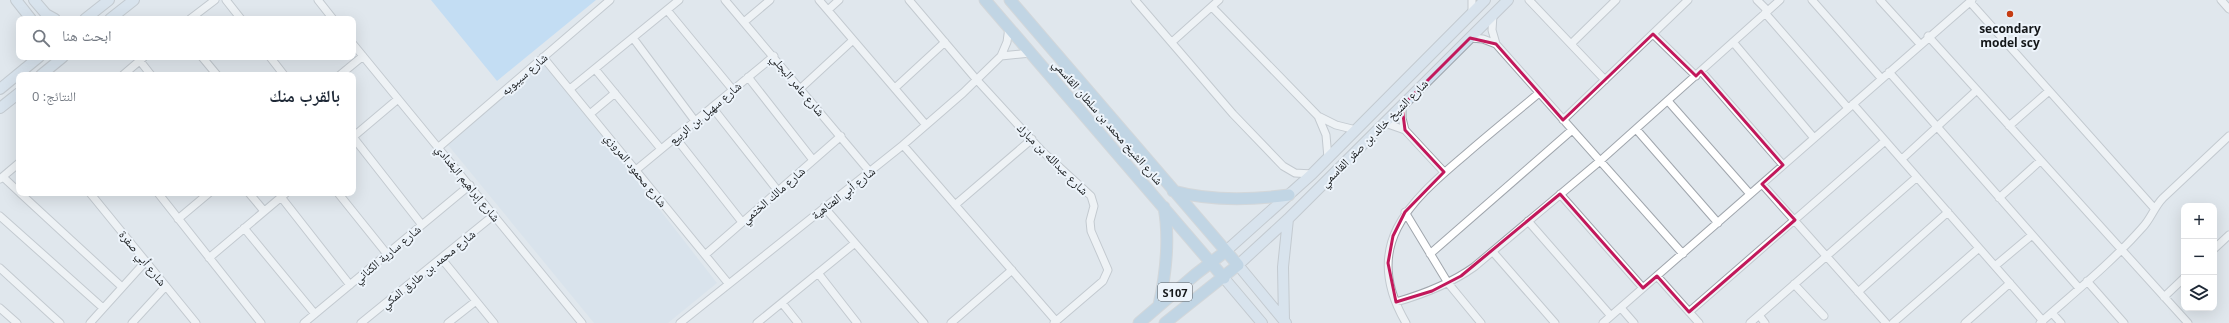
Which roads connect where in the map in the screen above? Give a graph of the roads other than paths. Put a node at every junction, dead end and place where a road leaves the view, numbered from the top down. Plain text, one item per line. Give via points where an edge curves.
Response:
1 (16, 0) edge
2 (24, 0) edge
3 (134, 0) edge
4 (215, 0) edge
5 (226, 0) edge
6 (318, 0) edge
7 (610, 0) edge
8 (679, 0) edge
9 (725, 0) edge
10 (770, 0) edge
11 (819, 0) edge
12 (840, 0) edge
13 (909, 0) edge
14 (985, 0) edge
15 (1010, 0) edge
16 (1135, 0) edge
17 (1219, 0) edge
18 (1472, 0) edge
19 (1485, 0) edge
20 (1508, 0) edge
21 (1529, 0) edge
22 (1616, 0) edge
23 (1688, 0) edge
24 (1757, 0) edge
25 (1780, 0) edge
26 (1812, 0) edge
27 (1880, 0) edge
28 (2221, 0) edge
29 (34, 1) edge
30 (1971, 1) edge
31 (105, 3) edge
32 (1212, 8) junction
33 (2229, 9) edge
34 (667, 10) junction
35 (828, 10) junction
36 (1472, 12) junction
37 (1766, 12) junction
38 (1493, 15) junction
39 (29, 16) edge
40 (50, 16) edge
41 (82, 16) edge
42 (89, 16) edge
43 (114, 16) edge
44 (194, 16) edge
45 (239, 16) edge
46 (331, 16) edge
47 (744, 22) junction
48 (1009, 27) junction
49 (1653, 34) junction
50 (1928, 36) junction
51 (633, 38) junction
52 (1470, 38) junction
53 (853, 40) junction
54 (945, 42) junction
55 (1172, 42) junction
56 (1733, 42) junction
57 (1496, 44) junction
58 (1571, 44) junction
59 (1920, 44) junction
60 (356, 48) edge
61 (1031, 53) junction
62 (363, 56) junction
63 (774, 56) junction
64 (1000, 56) junction
65 (544, 57) junction
66 (28, 60) edge
67 (35, 60) edge
68 (59, 60) edge
69 (141, 60) edge
70 (143, 60) edge
71 (204, 60) edge
72 (272, 60) edge
73 (595, 69) junction
74 (16, 72) edge
75 (16, 72) edge
76 (21, 72) edge
77 (45, 72) edge
78 (127, 72) edge
79 (150, 72) edge
80 (214, 72) edge
81 (282, 72) edge
82 (344, 72) edge
83 (1888, 72) junction
84 (1699, 74) junction
85 (16, 76) edge
86 (748, 77) junction
87 (1881, 78) junction
88 (976, 79) junction
89 (1605, 80) junction
90 (801, 88) junction
91 (895, 88) junction
92 (0, 89) edge
93 (570, 89) junction
94 (733, 90) junction
95 (1977, 90) junction
96 (2049, 91) junction
97 (615, 93) junction
98 (1539, 93) junction
99 (16, 95) edge
100 (398, 99) junction
101 (1668, 101) junction
102 (1402, 106) junction
103 (1850, 106) junction
104 (712, 107) junction
105 (0, 108) edge
106 (590, 114) junction
107 (1318, 116) junction
108 (1563, 120) junction
109 (696, 121) junction
110 (1385, 123) junction
111 (926, 125) junction
112 (2009, 126) junction
113 (1937, 127) junction
114 (1636, 129) junction
115 (1356, 130) junction
116 (1405, 130) junction
117 (1572, 130) junction
118 (356, 134) edge
119 (841, 136) junction
120 (675, 137) junction
121 (1814, 138) junction
122 (2228, 138) edge
123 (1032, 140) junction
124 (1885, 140) junction
125 (356, 141) edge
126 (903, 145) junction
127 (439, 147) junction
128 (661, 150) junction
129 (1328, 158) junction
130 (1902, 159) junction
131 (813, 160) junction
132 (1600, 161) junction
133 (2040, 161) junction
134 (1783, 165) junction
135 (16, 166) edge
136 (636, 170) junction
137 (870, 172) junction
138 (1444, 172) junction
139 (1312, 174) junction
140 (1917, 177) junction
141 (1, 178) edge
142 (1762, 184) junction
143 (470, 185) junction
144 (16, 190) edge
145 (778, 191) junction
146 (1173, 191) junction
147 (1560, 194) junction
148 (1750, 194) junction
149 (1289, 195) junction
150 (23, 196) edge
151 (92, 196) edge
152 (160, 196) edge
153 (205, 196) edge
154 (252, 196) edge
155 (283, 196) edge
156 (285, 196) edge
157 (340, 196) edge
158 (1999, 198) junction
159 (955, 205) junction
160 (1164, 206) junction
161 (824, 207) junction
162 (2154, 208) junction
163 (264, 211) junction
164 (1405, 212) junction
165 (1948, 212) junction
166 (494, 215) junction
167 (0, 216) edge
168 (178, 219) junction
169 (1288, 219) junction
170 (1795, 220) junction
171 (1528, 221) junction
172 (742, 222) junction
173 (1718, 223) junction
174 (422, 225) junction
175 (244, 228) junction
176 (2032, 235) junction
177 (2229, 235) edge
178 (855, 243) junction
179 (2217, 246) edge
180 (1979, 248) junction
181 (2121, 250) junction
182 (1226, 251) junction
183 (1493, 252) junction
184 (387, 254) junction
185 (1430, 254) junction
186 (1683, 254) junction
187 (705, 255) junction
188 (1826, 256) junction
189 (209, 258) junction
190 (442, 258) junction
191 (146, 261) junction
192 (1211, 262) junction
193 (1238, 264) junction
194 (1995, 266) junction
195 (0, 268) edge
196 (1012, 270) junction
197 (818, 273) junction
198 (1657, 276) junction
199 (1224, 278) junction
200 (2087, 281) junction
201 (2181, 281) edge
202 (728, 283) junction
203 (1448, 283) junction
204 (2010, 283) junction
205 (1794, 284) junction
206 (350, 285) junction
207 (166, 286) junction
208 (122, 287) junction
209 (1643, 288) junction
210 (2079, 288) junction
211 (1858, 292) junction
212 (2164, 297) junction
213 (476, 301) junction
214 (1396, 302) junction
215 (782, 303) junction
216 (1159, 305) junction
217 (0, 308) edge
218 (103, 308) junction
219 (1621, 308) junction
220 (1689, 312) junction
221 (2052, 313) junction
222 (315, 314) junction
223 (1611, 316) junction
224 (1759, 316) junction
225 (1824, 316) dead end
226 (193, 322) edge
227 (921, 322) edge
228 (1055, 322) edge
229 (1285, 322) edge
230 (2041, 322) edge
231 (17, 323) edge
232 (60, 323) edge
233 (90, 323) edge
234 (132, 323) edge
235 (261, 323) edge
236 (304, 323) edge
237 (362, 323) edge
238 (448, 323) edge
239 (494, 323) edge
240 (582, 323) edge
241 (680, 323) edge
242 (757, 323) edge
243 (798, 323) edge
244 (857, 323) edge
245 (951, 323) edge
246 (1139, 323) edge
247 (1165, 323) edge
248 (1262, 323) edge
249 (1406, 323) edge
250 (1481, 323) edge
251 (1555, 323) edge
252 (1603, 323) edge
253 (1634, 323) edge
254 (1699, 323) edge
255 (1750, 323) edge
256 (1765, 323) edge
257 (1886, 323) edge
258 (1893, 323) edge
259 (1965, 323) edge
260 (2061, 323) edge
261 (2124, 323) edge
262 (2188, 323) edge

1 - 39 main road
2 - 29 main road via 29,4
3 - 43 main road
4 - 44 street
5 - 45 street
6 - 46 street
7 - 65 street, شارع سيبويه
8 - 34 street
9 - 47 street, شارع عامر البجلي
10 - 47 street
11 - 35 street
12 - 35 street
13 - 54 street, شارع عبدالله بن مبارك
14 - 48 main road, شارع الشيخ محمد بن سلطان القاسمي
15 - 146 main road, شارع الشيخ محمد بن سلطان القاسمي
16 - 55 street
17 - 32 street
18 - 36 street
19 - 36 main road, شارع الشيخ خالد بن صقر القاسمي
20 - 38 main road, شارع الشيخ خالد بن صقر القاسمي
21 - 58 street
22 - 58 street
23 - 49 street
24 - 37 street
25 - 37 street
26 - 87 street
27 - 59 street
28 - 33 street
29 - 40 main road
30 - 50 street
30 - 96 street
31 - 41 main road
31 - 42 main road
32 - 55 street
32 - 107 street
34 - 51 street
34 - 94 street
35 - 53 street
36 - 115 main road, شارع الشيخ خالد بن صقر القاسمي
37 - 56 street
37 - 103 street
38 - 52 main road, شارع الشيخ خالد بن صقر القاسمي
38 - 57 street via 1492,30
47 - 63 street, شارع عامر البجلي
48 - 61 main road, شارع الشيخ محمد بن سلطان القاسمي
48 - 64 street, شارع أبي العتاهية
49 - 84 street
49 - 89 street
50 - 59 street
50 - 95 street
51 - 73 street
51 - 109 street
52 - 57 street
52 - 102 main road, شارع الشيخ خالد بن صقر القاسمي
53 - 90 street
53 - 91 street
54 - 88 street, شارع عبدالله بن مبارك
54 - 91 street
55 - 139 street via 1233,114 1283,166 1295,173
56 - 84 street
56 - 121 street
57 - 98 street
58 - 89 street
59 - 83 street
60 - 62 street, شارع إبراهيم البغدادي
61 - 64 street
61 - 160 main road, شارع الشيخ محمد بن سلطان القاسمي
62 - 82 street
62 - 100 street, شارع إبراهيم البغدادي
63 - 86 street, شارع سهيل بن الربيع
63 - 90 street, شارع عامر البجلي
64 - 88 street, شارع أبي العتاهية
65 - 93 street, شارع محمود المروزي
65 - 127 street, شارع سيبويه
66 - 74 main road
67 - 76 main road
68 - 77 main road
69 - 78 street
70 - 79 street
71 - 80 street
72 - 81 street
73 - 93 street
73 - 97 street
75 - 92 main road
83 - 87 street
83 - 113 street
84 - 101 street
84 - 134 street
85 - 92 main road
86 - 94 street, شارع سهيل بن الربيع
86 - 131 street
87 - 103 street
88 - 111 street, شارع أبي العتاهية
88 - 123 street, شارع عبدالله بن مبارك
89 - 108 street
90 - 119 street, شارع عامر البجلي
91 - 111 street
93 - 106 street, شارع محمود المروزي
94 - 104 street, شارع سهيل بن الربيع
95 - 112 street
95 - 113 street
96 - 112 street
96 - 162 street
97 - 106 street
97 - 128 street
98 - 108 street
98 - 138 street
99 - 105 main road
100 - 118 street
100 - 127 street, شارع إبراهيم البغدادي
101 - 114 street
101 - 148 street
102 - 110 main road, شارع الشيخ خالد بن صقر القاسمي
102 - 116 street
103 - 121 street
103 - 124 street
104 - 109 street, شارع سهيل بن الربيع
104 - 145 street
106 - 136 street, شارع محمود المروزي
107 - 115 street via 1336,125
107 - 129 street via 1326,135
108 - 117 street
109 - 120 street, شارع سهيل بن الربيع
110 - 116 street
110 - 169 main road, شارع الشيخ خالد بن صقر القاسمي
111 - 126 street, شارع أبي العتاهية
112 - 133 street
113 - 130 street
113 - 158 street
114 - 132 street
114 - 173 street
115 - 129 main road, شارع الشيخ خالد بن صقر القاسمي
116 - 138 street
117 - 132 street
117 - 185 street
119 - 131 street, شارع مالك الخثمي
119 - 137 street, شارع عامر البجلي
120 - 128 street, شارع سهيل بن الربيع
120 - 172 street
121 - 134 street
122 - 162 street
123 - 159 street
123 - 228 street, شارع عبدالله بن مبارك via 1091,196 1094,206 1090,221 1091,231 1108,270 1103,281
124 - 130 street
124 - 170 street
125 - 174 street
126 - 137 street, شارع أبي العتاهية
126 - 159 street
127 - 143 street, شارع إبراهيم البغدادي
128 - 136 street, شارع سهيل بن الربيع
129 - 139 main road, شارع الشيخ خالد بن صقر القاسمي
130 - 140 street
131 - 145 street, شارع مالك الخثمي
132 - 147 street
132 - 186 street
133 - 158 street
133 - 181 street
134 - 142 street
135 - 141 street
136 - 187 street, شارع محمود المروزي
137 - 161 street, شارع أبي العتاهية
138 - 164 street
139 - 149 main road, شارع الشيخ خالد بن صقر القاسمي
140 - 165 street
140 - 188 street
141 - 144 street
142 - 148 street
142 - 170 street
143 - 166 street, شارع إبراهيم البغدادي
143 - 174 street, شارع سارية الكناني
145 - 172 street, شارع مالك الخثمي
146 - 149 main road via 1214,198
146 - 182 main road, شارع الشيخ محمد بن سلطان القاسمي
147 - 171 street
147 - 209 street
148 - 173 street
149 - 182 main road, شارع الشيخ خالد بن صقر القاسمي
150 - 208 street
151 - 191 street, شارع أبي صفرة
152 - 168 street
153 - 168 street
154 - 163 street
155 - 163 street
156 - 206 street
157 - 184 street
158 - 176 street
159 - 196 street
160 - 192 main road, شارع الشيخ محمد بن سلطان القاسمي
160 - 216 main road via 1167,229 1166,266
161 - 178 street
161 - 202 street, شارع أبي العتاهية
162 - 181 street via 2145,226
163 - 175 street
164 - 185 street
164 - 214 street via 1393,236 1388,262 1388,276
165 - 180 street
165 - 211 street
166 - 190 street, شارع محمد بن طارق المكي
166 - 240 street, شارع إبراهيم البغدادي
167 - 218 street
168 - 189 street
169 - 193 main road, شارع الشيخ خالد بن صقر القاسمي
169 - 229 main road via 1283,267
170 - 188 street
170 - 220 street
171 - 183 street
171 - 223 street
172 - 187 street, شارع مالك الخثمي
173 - 186 street
174 - 184 street, شارع سارية الكناني
175 - 189 street
175 - 222 street
176 - 194 street
176 - 210 street
177 - 179 street
178 - 197 street
178 - 227 street
180 - 194 street
180 - 258 street
181 - 200 street
181 - 212 street
182 - 192 main road
182 - 193 main road, شارع الشيخ محمد بن سلطان القاسمي
183 - 203 street
183 - 251 street
184 - 206 street, شارع سارية الكناني
185 - 203 street
186 - 198 street
187 - 202 street, شارع محمود المروزي
188 - 205 street
188 - 211 street
189 - 235 street
190 - 213 street
190 - 237 street, شارع محمد بن طارق المكي
191 - 207 street, شارع أبي صفرة
191 - 208 street
192 - 199 main road, شارع الشيخ محمد بن سلطان القاسمي
192 - 216 main road, S107
193 - 199 main road
193 - 229 main road
194 - 204 street
195 - 232 street
196 - 228 street
196 - 245 street
197 - 215 street
197 - 244 street
198 - 209 street
198 - 220 street
199 - 247 main road, S107
199 - 248 main road
200 - 210 street
200 - 261 street
201 - 212 street
202 - 241 street, شارع أبي العتاهية
203 - 214 street via 1432,291
203 - 250 street
204 - 230 street
204 - 259 street
205 - 224 street
205 - 225 street
206 - 222 street, شارع سارية الكناني
207 - 226 street, شارع أبي صفرة
207 - 234 street
208 - 218 street
209 - 219 street
210 - 221 street
211 - 257 street
212 - 262 street
213 - 238 street
213 - 239 street
214 - 249 street
215 - 242 street
215 - 243 street
216 - 246 main road, S107
217 - 231 street
218 - 233 street
219 - 223 street
219 - 253 street
220 - 254 street
221 - 230 street
221 - 260 street
222 - 236 street, شارع سارية الكناني
223 - 252 street
224 - 255 street
224 - 256 street

